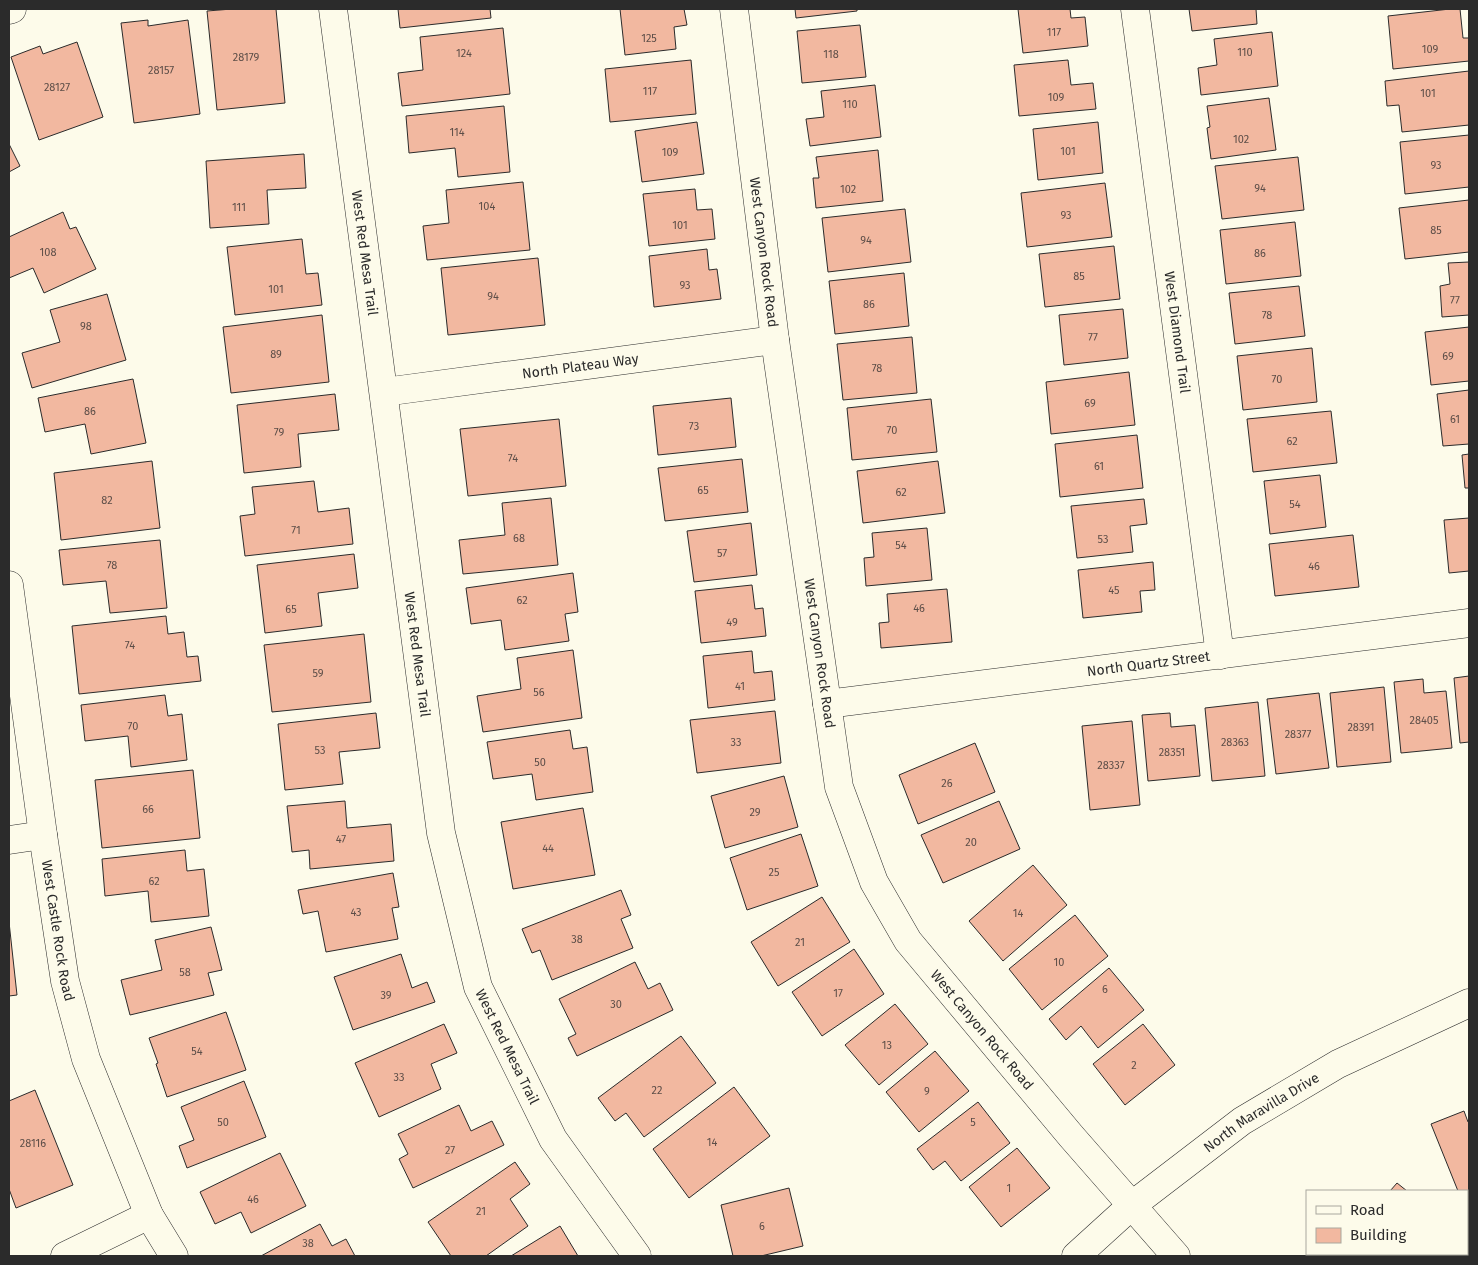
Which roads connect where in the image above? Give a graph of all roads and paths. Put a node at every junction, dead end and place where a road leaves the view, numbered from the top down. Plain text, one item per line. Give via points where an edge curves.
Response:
1 (333, 9) edge
2 (734, 9) edge
3 (1135, 9) edge
4 (776, 340) junction
5 (384, 392) junction
6 (9, 585) edge
7 (1469, 623) edge
8 (1220, 655) junction
9 (827, 704) junction
10 (43, 835) junction
11 (9, 840) edge
12 (1469, 1003) edge
13 (1131, 1206) junction
14 (149, 1215) junction
15 (65, 1256) edge
16 (174, 1256) edge
17 (637, 1256) edge
18 (1076, 1256) edge
19 (1176, 1256) edge

1 - 5 street, West Red Mesa Trail
2 - 4 street, West Canyon Rock Road
3 - 8 street, West Diamond Trail
4 - 5 street, North Plateau Way
4 - 9 street, West Canyon Rock Road
5 - 17 street, West Red Mesa Trail via 441,833 478,988 553,1139
6 - 10 street, West Castle Rock Road
7 - 8 street, North Quartz Street
8 - 9 street, North Quartz Street
9 - 13 street, West Canyon Rock Road via 839,787 874,882 908,940
10 - 11 street
10 - 14 street, West Castle Rock Road via 65,981 86,1059
12 - 13 street, North Maravilla Drive via 1338,1064 1242,1121
13 - 18 street, North Maravilla Drive
13 - 19 street, West Canyon Rock Road
14 - 15 street
14 - 16 street, West Castle Rock Road

